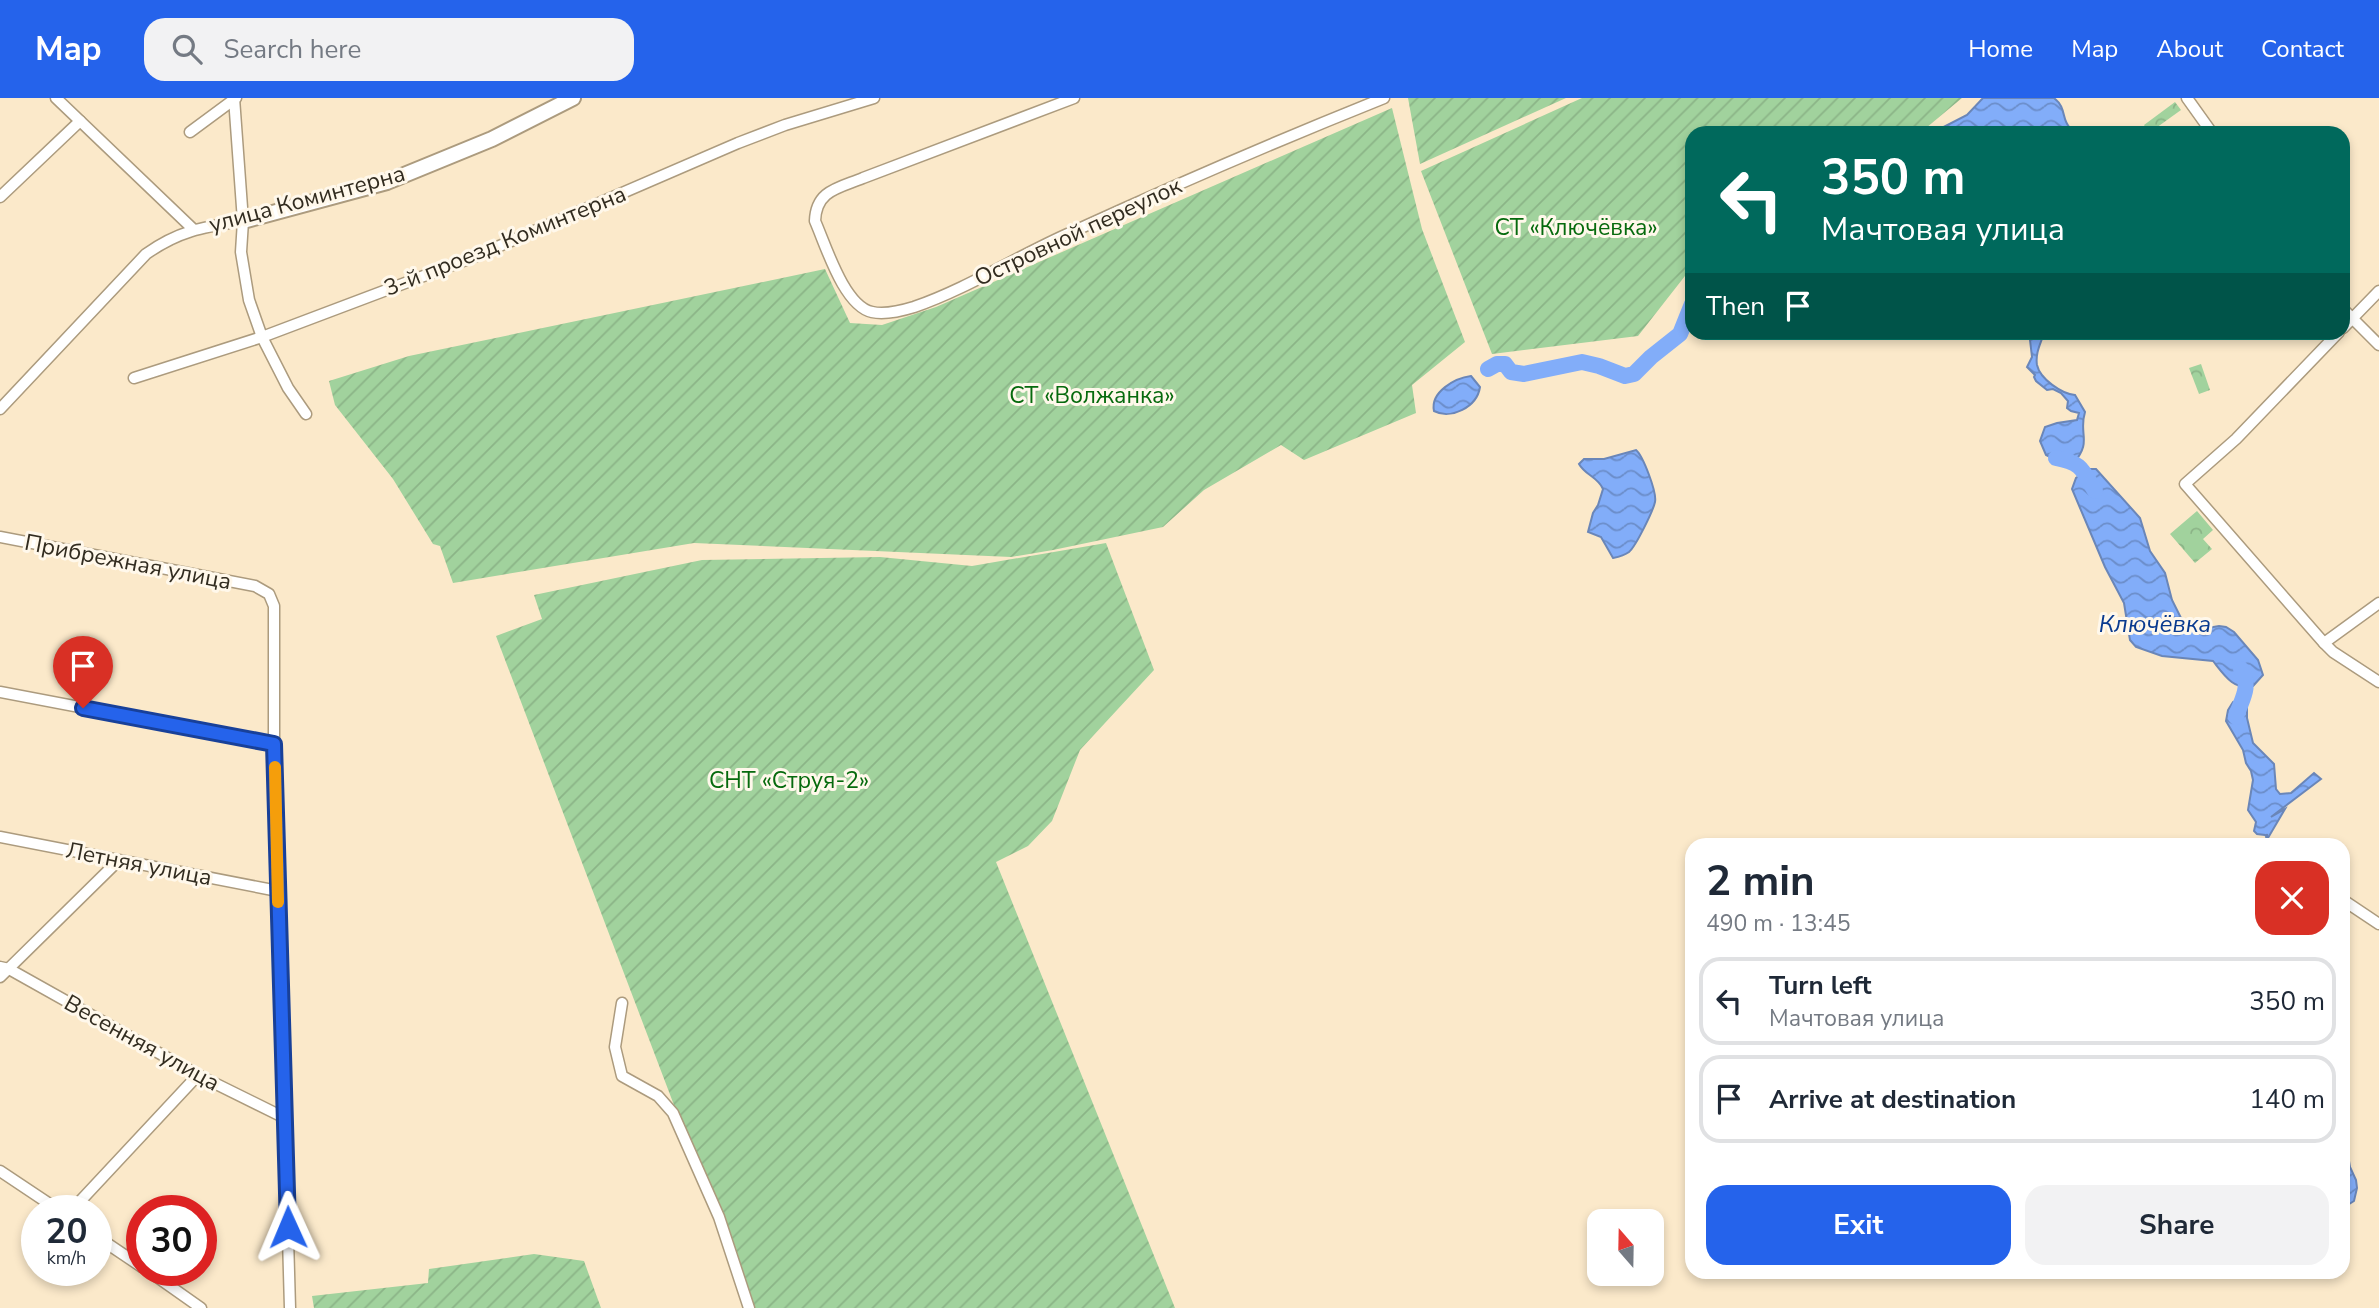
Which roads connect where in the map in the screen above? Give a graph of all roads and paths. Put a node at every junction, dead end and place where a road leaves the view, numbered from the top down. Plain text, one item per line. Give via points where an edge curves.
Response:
1 (56, 98) edge
2 (235, 98) edge
3 (573, 98) edge
4 (874, 98) edge
5 (1042, 98) edge
6 (1072, 98) edge
7 (1384, 98) edge
8 (2187, 98) edge
9 (80, 121) junction
10 (2207, 126) edge
11 (190, 132) dead end
12 (0, 197) edge
13 (243, 221) junction
14 (193, 229) junction
15 (2379, 291) edge
16 (2350, 315) edge
17 (2353, 318) junction
18 (2350, 321) edge
19 (262, 337) junction
20 (2331, 340) edge
21 (2379, 345) edge
22 (134, 378) dead end
23 (0, 409) edge
24 (306, 414) dead end
25 (0, 537) edge
26 (2379, 603) edge
27 (2324, 643) junction
28 (2379, 682) edge
29 (0, 692) edge
30 (274, 744) junction
31 (0, 837) edge
32 (118, 861) junction
33 (278, 891) junction
34 (2350, 905) edge
35 (2379, 924) edge
36 (4, 968) edge
37 (0, 977) edge
38 (622, 1003) dead end
39 (198, 1075) junction
40 (285, 1118) junction
41 (0, 1171) edge
42 (36, 1195) edge
43 (86, 1195) edge
44 (169, 1286) edge
45 (198, 1307) edge
46 (290, 1308) edge
47 (749, 1308) edge

1 - 9 street, улица Коминтерна
2 - 11 street
2 - 13 street
3 - 13 street, улица Коминтерна via 492,139 387,182
4 - 19 street, 3-й проезд Коминтерна via 761,134 474,257
5 - 6 street
6 - 7 street, Островной переулок via 821,198 815,221 847,293 857,305 872,312 891,312 958,289 1070,232
8 - 10 street
9 - 12 street
9 - 14 street, улица Коминтерна
13 - 14 street, улица Коминтерна
13 - 19 street via 241,252 249,300
14 - 23 street, улица Коминтерна via 146,254
15 - 17 street
16 - 17 street
17 - 18 street
17 - 21 street
19 - 22 street, 3-й проезд Коминтерна
19 - 24 street
20 - 27 street via 2236,439 2185,484
25 - 30 street, Прибрежная улица via 255,586 269,594 274,606
26 - 27 street
27 - 28 street
29 - 30 street
30 - 33 street
31 - 32 street, Летняя улица
32 - 33 street, Летняя улица
32 - 36 street
33 - 40 street
34 - 35 street
36 - 37 street
36 - 39 street, Весенняя улица
38 - 47 street via 615,1047 622,1076 658,1096 673,1113 719,1217
39 - 40 street, Весенняя улица
39 - 43 street
40 - 46 street
41 - 42 street
44 - 45 street

